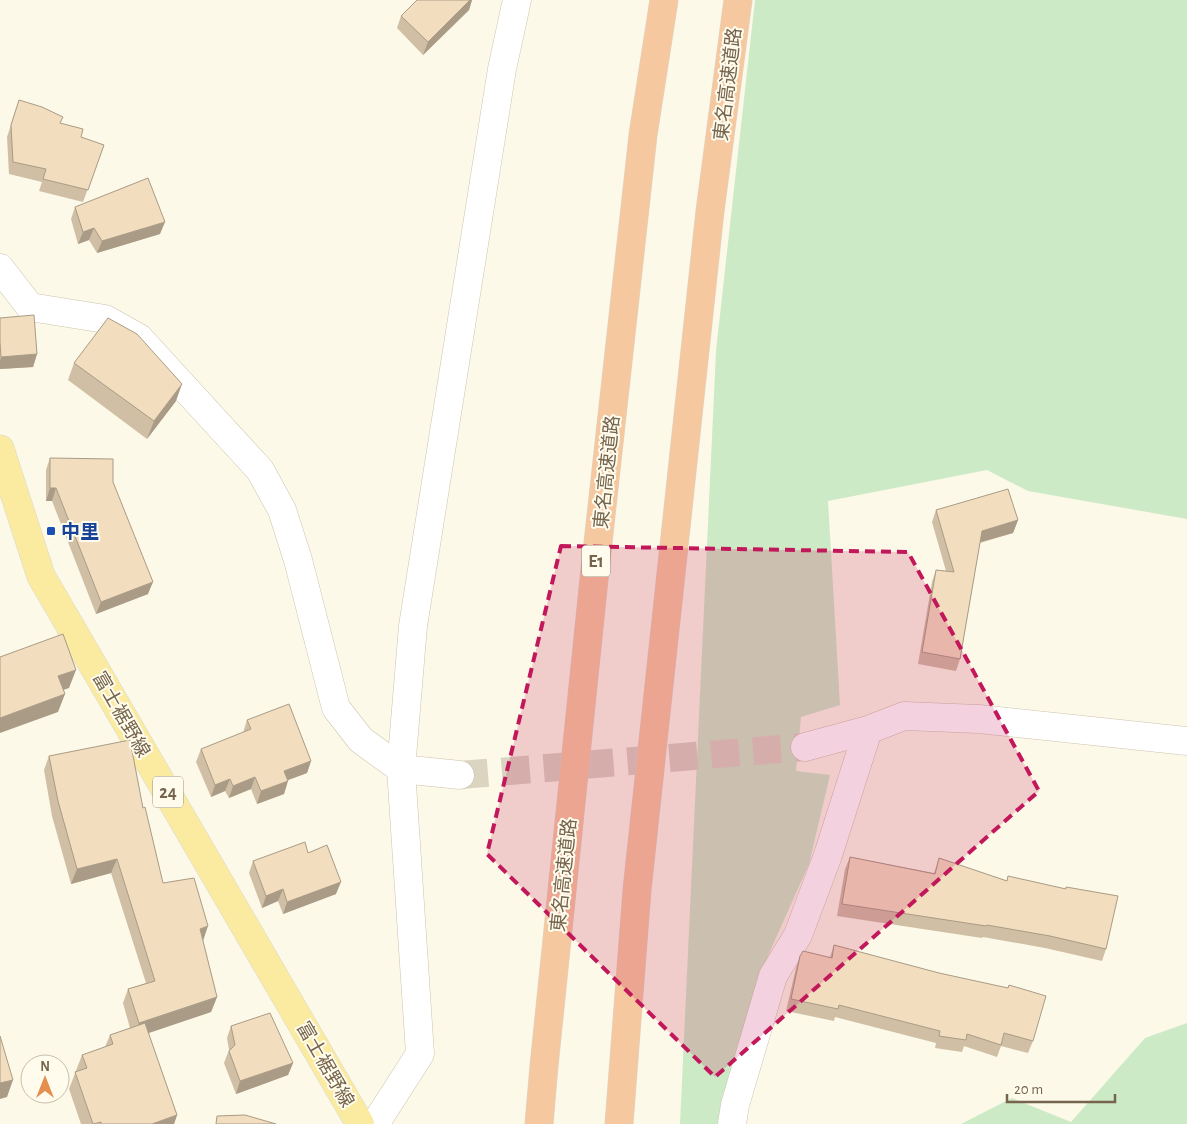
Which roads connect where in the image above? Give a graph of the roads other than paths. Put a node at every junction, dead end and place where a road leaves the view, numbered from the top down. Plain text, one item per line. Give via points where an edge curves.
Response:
1 (517, 0) edge
2 (664, 0) edge
3 (738, 0) edge
4 (0, 268) edge
5 (0, 449) edge
6 (868, 730) junction
7 (1187, 741) edge
8 (805, 747) tunnel mouth
9 (401, 769) junction
10 (460, 775) tunnel mouth
11 (360, 1124) edge
12 (374, 1124) edge
13 (539, 1124) edge
14 (620, 1124) edge
15 (732, 1124) edge

1 - 9 street via 502,70 413,626
2 - 13 highway, 東名高速道路 / E1 via 640,164
3 - 14 highway, 東名高速道路 via 710,211 638,880
4 - 9 street via 30,307 106,318 139,338 260,470 282,510 298,560 336,708 360,740
5 - 11 main road, 富士裾野線 / 24 via 41,576
6 - 7 street via 904,716 969,718
6 - 8 street
6 - 15 street via 828,855 798,935 773,976
9 - 10 street
9 - 12 street via 420,1054

